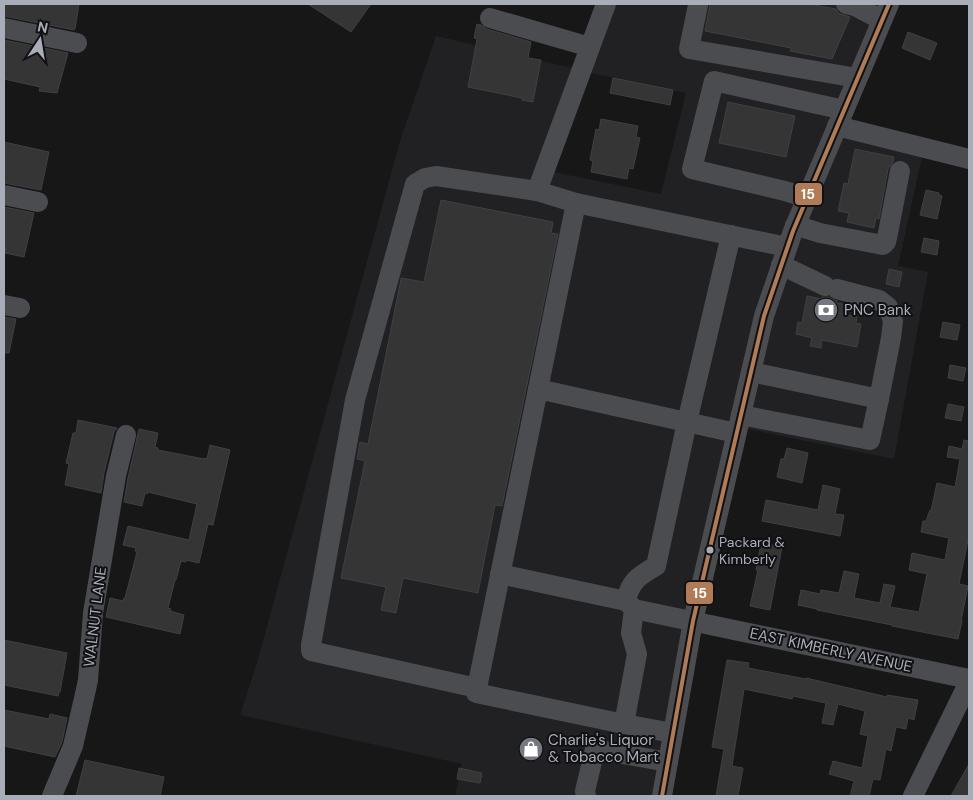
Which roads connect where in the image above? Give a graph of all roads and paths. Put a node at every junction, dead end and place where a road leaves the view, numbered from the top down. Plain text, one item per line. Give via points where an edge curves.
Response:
1 (606, 4) edge
2 (846, 4) edge
3 (698, 5) dead end
4 (885, 12) edge
5 (490, 18) dead end
6 (4, 28) edge
7 (78, 44) dead end
8 (590, 47) junction
9 (857, 78) junction
10 (841, 118) junction
11 (969, 159) edge
12 (900, 171) dead end
13 (537, 191) junction
14 (4, 195) edge
15 (807, 198) junction
16 (38, 202) dead end
17 (576, 203) junction
18 (795, 225) junction
19 (731, 235) junction
20 (784, 256) junction
21 (751, 372) junction
22 (538, 389) junction
23 (879, 399) junction
24 (687, 422) junction
25 (738, 424) junction
26 (126, 434) dead end
27 (500, 574) junction
28 (630, 605) junction
29 (693, 621) junction
30 (969, 681) edge
31 (477, 688) junction
32 (624, 724) junction
33 (673, 733) junction
34 (668, 762) junction
35 (52, 796) edge
36 (586, 796) edge
37 (662, 796) edge
38 (913, 796) edge

1 - 8 street
2 - 4 street
3 - 9 street via 689,49
4 - 9 street
5 - 8 street
6 - 7 street
8 - 13 street
9 - 10 street
10 - 11 street
10 - 15 street
10 - 15 street via 714,81 692,169
12 - 18 street via 886,242 882,244 820,233
13 - 17 street
13 - 31 street via 436,176 416,184 355,400 311,645 311,651
14 - 16 street
15 - 18 street
17 - 19 street
17 - 22 street
18 - 20 street
19 - 20 street
19 - 24 street
20 - 21 street via 764,316
20 - 23 street via 831,288 880,300 888,307 893,321
21 - 23 street
21 - 25 street
22 - 24 street
22 - 27 street
23 - 25 street via 870,440
24 - 25 street
24 - 28 street via 656,566 638,577 628,590
25 - 29 street
26 - 35 street, WALNUT LANE via 93,612 88,680 73,746
27 - 28 street, EAST KIMBERLY AVENUE
27 - 31 street
28 - 29 street, EAST KIMBERLY AVENUE
28 - 32 street via 637,654
29 - 30 street, EAST KIMBERLY AVENUE
29 - 33 street
30 - 38 street
31 - 32 street via 476,693
32 - 33 street
33 - 34 street
34 - 36 street via 595,749
34 - 37 street

